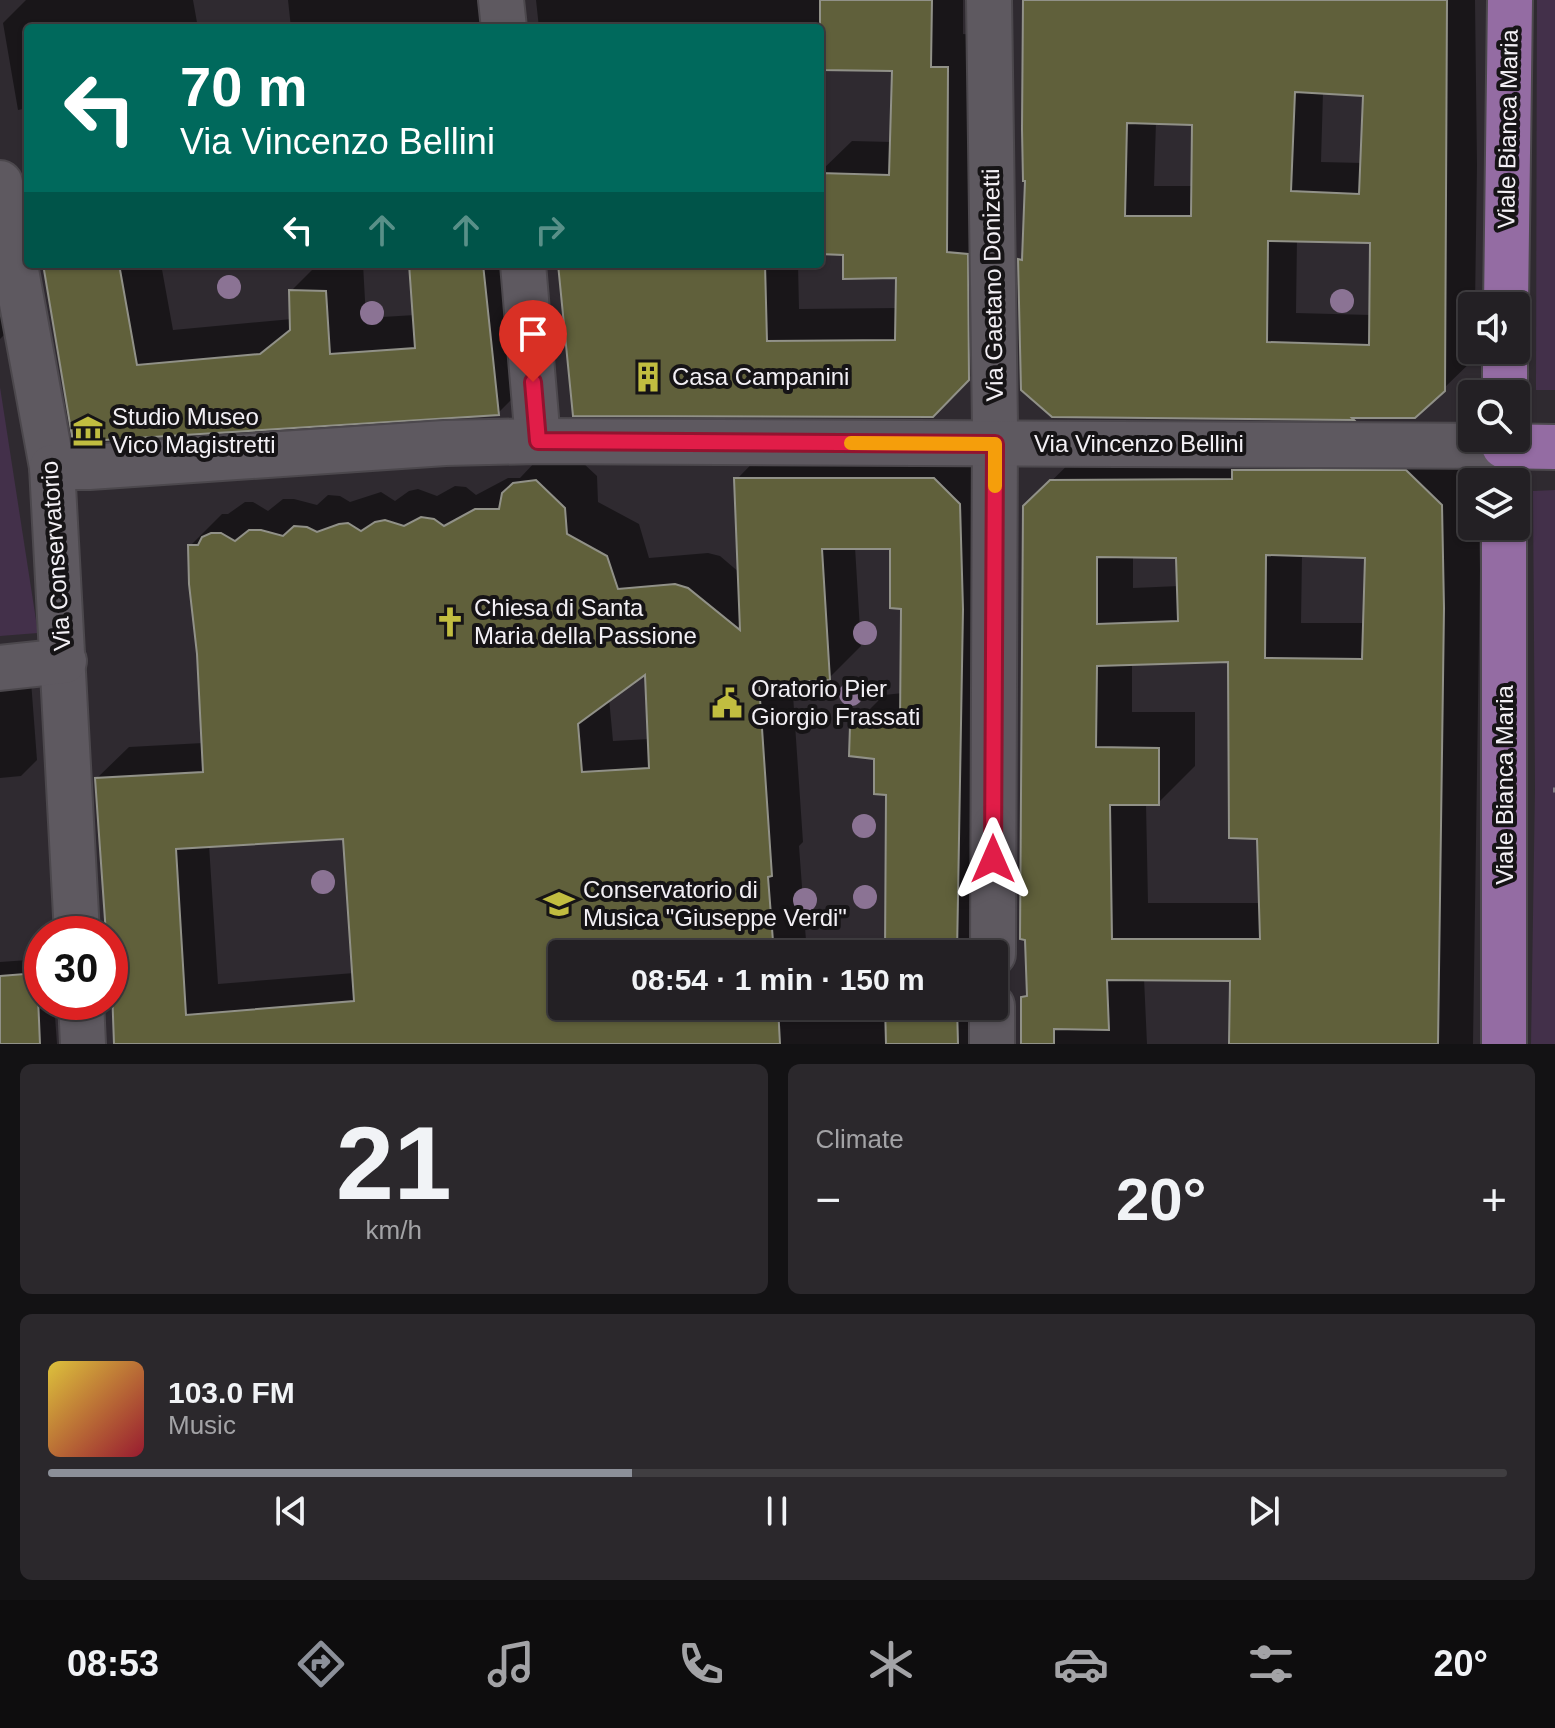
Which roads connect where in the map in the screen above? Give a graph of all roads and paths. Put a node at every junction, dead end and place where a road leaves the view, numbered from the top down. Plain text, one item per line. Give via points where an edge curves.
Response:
1 (501, 0) edge
2 (989, 0) edge
3 (1510, 0) edge
4 (504, 24) edge
5 (0, 183) edge
6 (523, 268) edge
7 (1506, 292) edge
8 (538, 441) junction
9 (995, 444) junction
10 (1555, 447) edge
11 (1504, 455) edge
12 (52, 467) junction
13 (1504, 540) edge
14 (64, 661) junction
15 (0, 668) edge
16 (76, 916) edge
17 (993, 940) edge
18 (82, 1020) edge
19 (992, 1020) edge
20 (83, 1044) edge
21 (992, 1044) edge
22 (1504, 1044) edge

1 - 4 street
2 - 9 street, Via Gaetano Donizetti
3 - 7 main road, Viale Bianca Maria
5 - 12 street, Via Conservatorio
6 - 8 street
8 - 9 street, Via Vincenzo Bellini
8 - 12 street, Via Vincenzo Bellini
9 - 11 street, Via Vincenzo Bellini
9 - 17 street, Via Gaetano Donizetti
10 - 11 main road, Via Vincenzo Bellini
12 - 14 street, Via Conservatorio
13 - 22 main road, Viale Bianca Maria
14 - 15 street
14 - 16 street, Via Conservatorio
18 - 20 street
19 - 21 street

